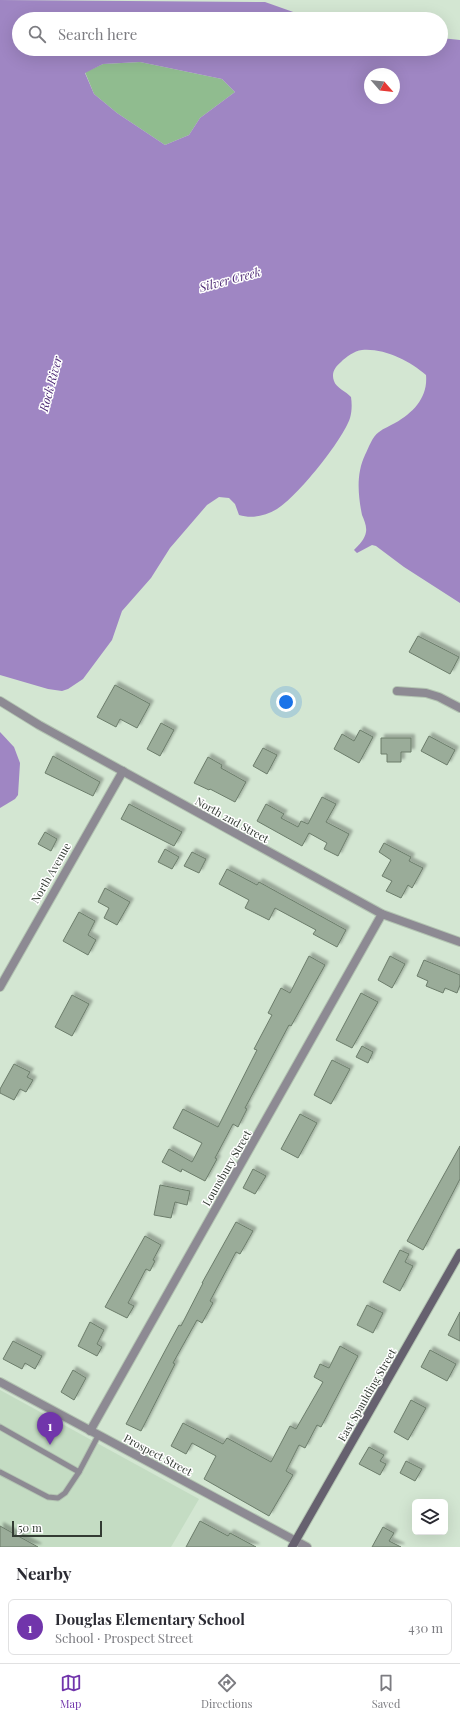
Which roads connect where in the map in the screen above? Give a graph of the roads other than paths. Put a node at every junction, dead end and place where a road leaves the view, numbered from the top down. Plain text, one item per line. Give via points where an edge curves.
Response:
1 (397, 691) dead end
2 (0, 701) edge
3 (460, 708) edge
4 (123, 771) junction
5 (382, 914) junction
6 (460, 942) edge
7 (0, 987) edge
8 (460, 1253) edge
9 (0, 1382) edge
10 (0, 1427) edge
11 (90, 1431) junction
12 (98, 1436) junction
13 (0, 1472) edge
14 (79, 1472) junction
15 (294, 1544) edge
16 (307, 1547) edge

1 - 3 street via 426,693
2 - 4 street, North 2nd Street
4 - 5 street, North 2nd Street
4 - 7 street, North Avenue
5 - 6 street, North 2nd Street
5 - 11 street, Lounsbury Street
8 - 15 street, East Spaulding Street
9 - 11 street, Prospect Street
10 - 14 lane
11 - 12 street, Prospect Street
12 - 14 lane
12 - 15 street, Prospect Street
13 - 14 lane via 48,1497 58,1498
15 - 16 street, Prospect Street

